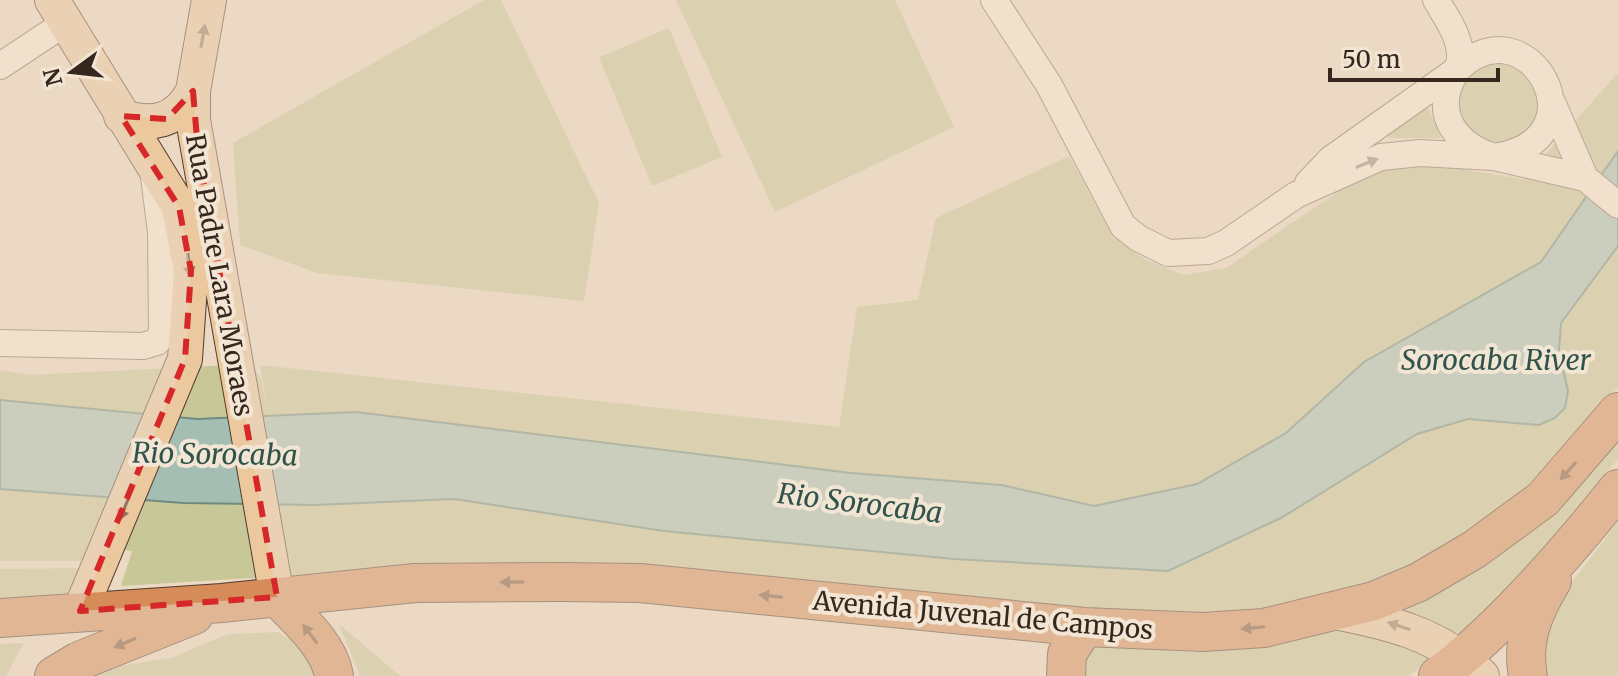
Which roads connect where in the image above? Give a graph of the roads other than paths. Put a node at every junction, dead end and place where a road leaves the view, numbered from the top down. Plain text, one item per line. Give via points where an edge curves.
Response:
1 (209, 0) edge
2 (994, 0) edge
3 (1436, 0) edge
4 (58, 12) edge
5 (0, 66) edge
6 (1458, 69) junction
7 (193, 91) junction
8 (1552, 102) junction
9 (121, 116) junction
10 (1494, 157) junction
11 (153, 167) junction
12 (1585, 178) junction
13 (1296, 195) junction
14 (1618, 205) edge
15 (0, 343) edge
16 (1618, 412) edge
17 (1618, 489) edge
18 (1581, 535) junction
19 (277, 597) junction
20 (222, 603) junction
21 (80, 611) junction
22 (1329, 611) junction
23 (0, 618) edge
24 (1084, 627) junction
25 (1461, 670) edge
26 (33, 676) edge
27 (54, 676) edge
28 (334, 676) edge
29 (1066, 676) edge
30 (1528, 676) edge

7 -> 1 main road, Rua Padre Lara Moraes
2 - 13 street via 1049,85 1123,226 1138,238 1168,253 1208,251
3 - 6 street via 1457,39
4 - 5 street
4 - 9 main road
6 - 8 street via 1481,53 1516,52 1543,74
6 - 10 street via 1446,94 1452,128 1463,142
6 - 13 street via 1331,159
7 - 9 main road via 186,105 167,119 145,122
7 - 19 main road, Rua Padre Lara Moraes via 198,151
8 - 10 street via 1541,135 1528,147
8 - 12 street
9 - 11 main road
10 - 12 street
13 -> 10 street via 1391,155
11 - 15 street via 161,232 162,331 157,342
11 -> 21 main road via 179,207 191,271 185,359
12 - 14 street
16 -> 22 highway, Avenida Juvenal de Campos via 1543,499 1475,549 1407,587
17 - 18 highway
18 - 25 highway
18 - 30 highway via 1535,612 1529,630
19 - 20 highway, Avenida Juvenal de Campos
24 -> 19 highway, Avenida Juvenal de Campos via 640,583 415,583
28 -> 19 highway via 310,631
20 - 21 highway
20 -> 27 highway
21 - 23 highway
21 - 26 highway
22 -> 24 highway, Avenida Juvenal de Campos via 1264,628 1203,632
25 -> 22 main road via 1396,624
24 - 29 highway via 1067,654

